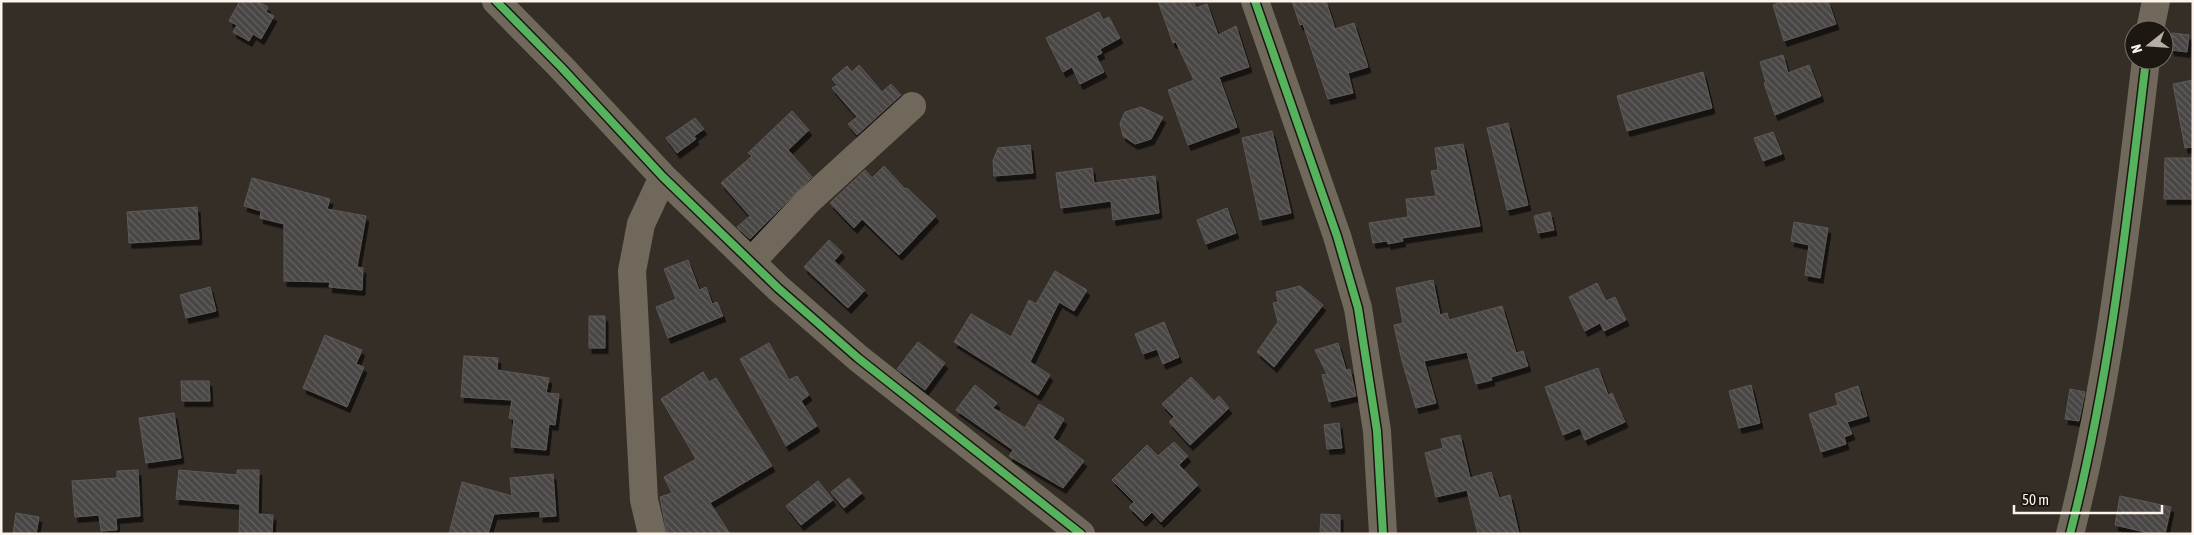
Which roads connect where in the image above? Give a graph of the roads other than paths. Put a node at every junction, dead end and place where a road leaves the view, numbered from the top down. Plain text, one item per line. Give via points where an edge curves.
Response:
1 (496, 1) edge
2 (1255, 1) edge
3 (2156, 1) edge
4 (2152, 20) edge
5 (2145, 70) edge
6 (912, 106) dead end
7 (663, 177) junction
8 (751, 262) junction
9 (652, 534) edge
10 (1081, 534) edge
11 (1384, 534) edge
12 (2070, 534) edge

1 - 7 street
2 - 11 street via 1337,236 1358,308 1376,432
3 - 4 street
5 - 12 street via 2104,373
6 - 8 street via 808,201
7 - 8 street
7 - 9 street via 641,224 632,271 644,500
8 - 10 street via 858,358

